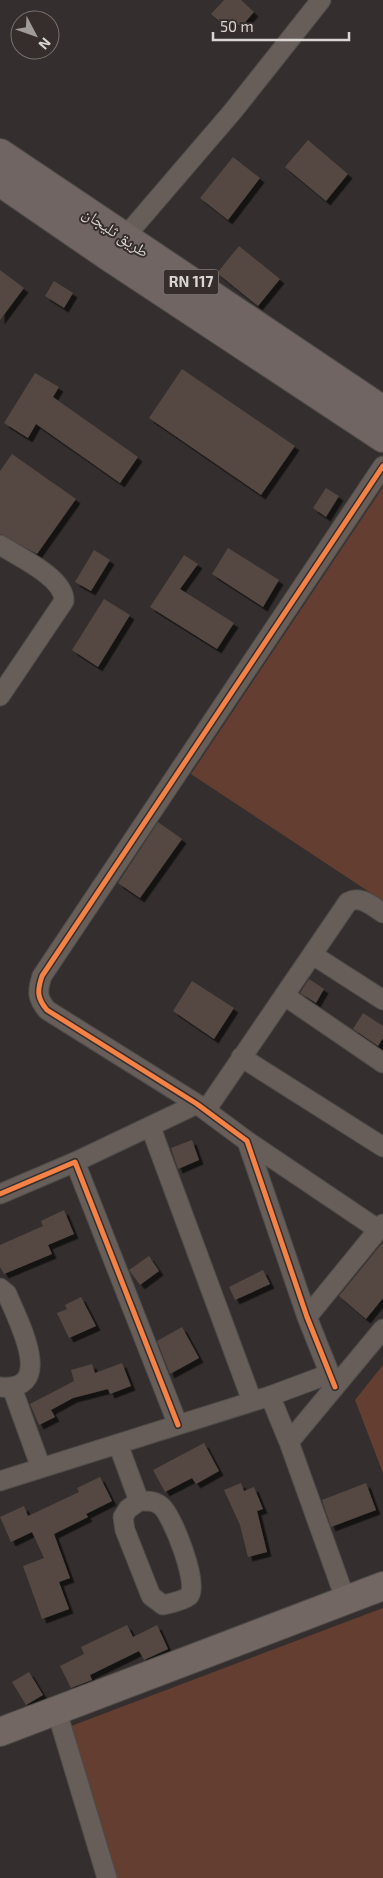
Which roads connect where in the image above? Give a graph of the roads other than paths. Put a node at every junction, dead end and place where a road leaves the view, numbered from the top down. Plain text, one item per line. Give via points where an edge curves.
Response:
1 (321, 0) edge
2 (0, 153) edge
3 (0, 182) edge
4 (116, 247) junction
5 (383, 410) edge
6 (383, 438) edge
7 (383, 466) edge
8 (0, 545) edge
9 (0, 696) edge
10 (383, 913) edge
11 (313, 954) junction
12 (285, 996) junction
13 (383, 1000) edge
14 (241, 1057) junction
15 (383, 1063) edge
16 (202, 1107) junction
17 (151, 1128) junction
18 (247, 1141) junction
19 (383, 1147) edge
20 (75, 1162) junction
21 (0, 1194) edge
22 (381, 1227) edge
23 (0, 1288) edge
24 (306, 1317) junction
25 (383, 1329) edge
26 (332, 1380) junction
27 (6, 1388) edge
28 (270, 1396) junction
29 (252, 1401) junction
30 (178, 1425) junction
31 (290, 1442) junction
32 (118, 1444) junction
33 (41, 1468) junction
34 (0, 1481) edge
35 (139, 1501) junction
36 (383, 1586) edge
37 (346, 1600) junction
38 (57, 1712) junction
39 (0, 1732) edge
40 (107, 1878) edge

1 - 4 street via 234,111
2 - 4 main road, طريق ثليجان / RN 117
3 - 4 main road, طريق ثليجان / RN 117
4 - 5 main road, طريق ثليجان / RN 117
4 - 6 main road, طريق ثليجان / RN 117
7 - 16 street via 42,976 37,991 39,1001 47,1010
8 - 9 street via 56,581 64,593 64,601
10 - 11 street via 361,900 348,902
11 - 12 street
11 - 13 street
12 - 14 street
12 - 15 street
14 - 16 street
14 - 19 street
16 - 17 street
16 - 18 street
17 - 20 street
17 - 29 street
18 - 22 street
18 - 24 street
20 - 21 street
20 - 30 street
22 - 24 street
23 - 27 street via 7,1294 31,1356 30,1372 25,1381
24 - 26 street
25 - 26 street
26 - 28 street
26 - 31 street
27 - 33 street
28 - 29 street
28 - 31 street
29 - 30 street
30 - 32 street
31 - 37 street
32 - 33 street
32 - 35 street
33 - 34 street
35 - 35 street via 128,1509 123,1518 124,1530 148,1591 156,1602 163,1604 189,1596 193,1584 168,1513 153,1501
36 - 37 main road
37 - 38 main road
38 - 39 main road
38 - 40 street

